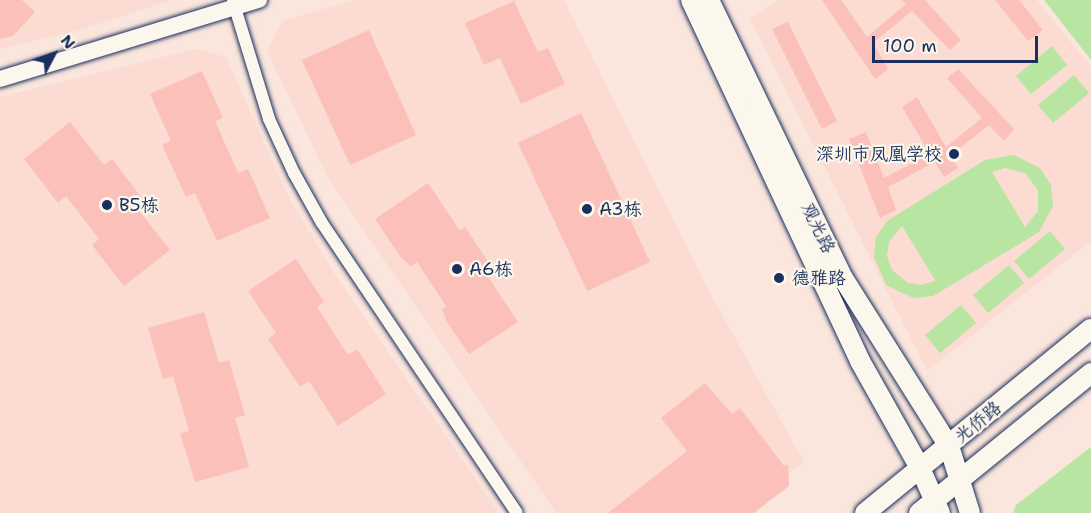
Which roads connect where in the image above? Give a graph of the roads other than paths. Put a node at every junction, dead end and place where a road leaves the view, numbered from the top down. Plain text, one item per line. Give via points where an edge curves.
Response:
1 (259, 0) edge
2 (691, 0) edge
3 (709, 0) edge
4 (233, 4) edge
5 (0, 79) edge
6 (832, 296) junction
7 (1091, 329) edge
8 (1091, 373) edge
9 (944, 449) junction
10 (920, 468) junction
11 (961, 480) junction
12 (937, 507) edge
13 (518, 513) edge
14 (865, 513) edge
15 (919, 513) edge
16 (970, 513) edge

1 - 4 street
2 - 6 main road, 观光路
3 - 9 main road, 观光路 via 843,278
4 - 5 street
4 - 13 street via 269,119 294,173 322,222
6 - 9 main road
6 - 10 main road, 观光路 via 860,361
7 - 9 main road, 光侨路
8 - 11 main road, 光侨路
9 - 10 main road, 光侨路
9 - 11 main road, 观光路
10 - 12 main road, 观光路
10 - 14 main road, 光侨路
11 - 12 main road, 光侨路
11 - 16 main road, 观光路
12 - 15 main road, 光侨路

